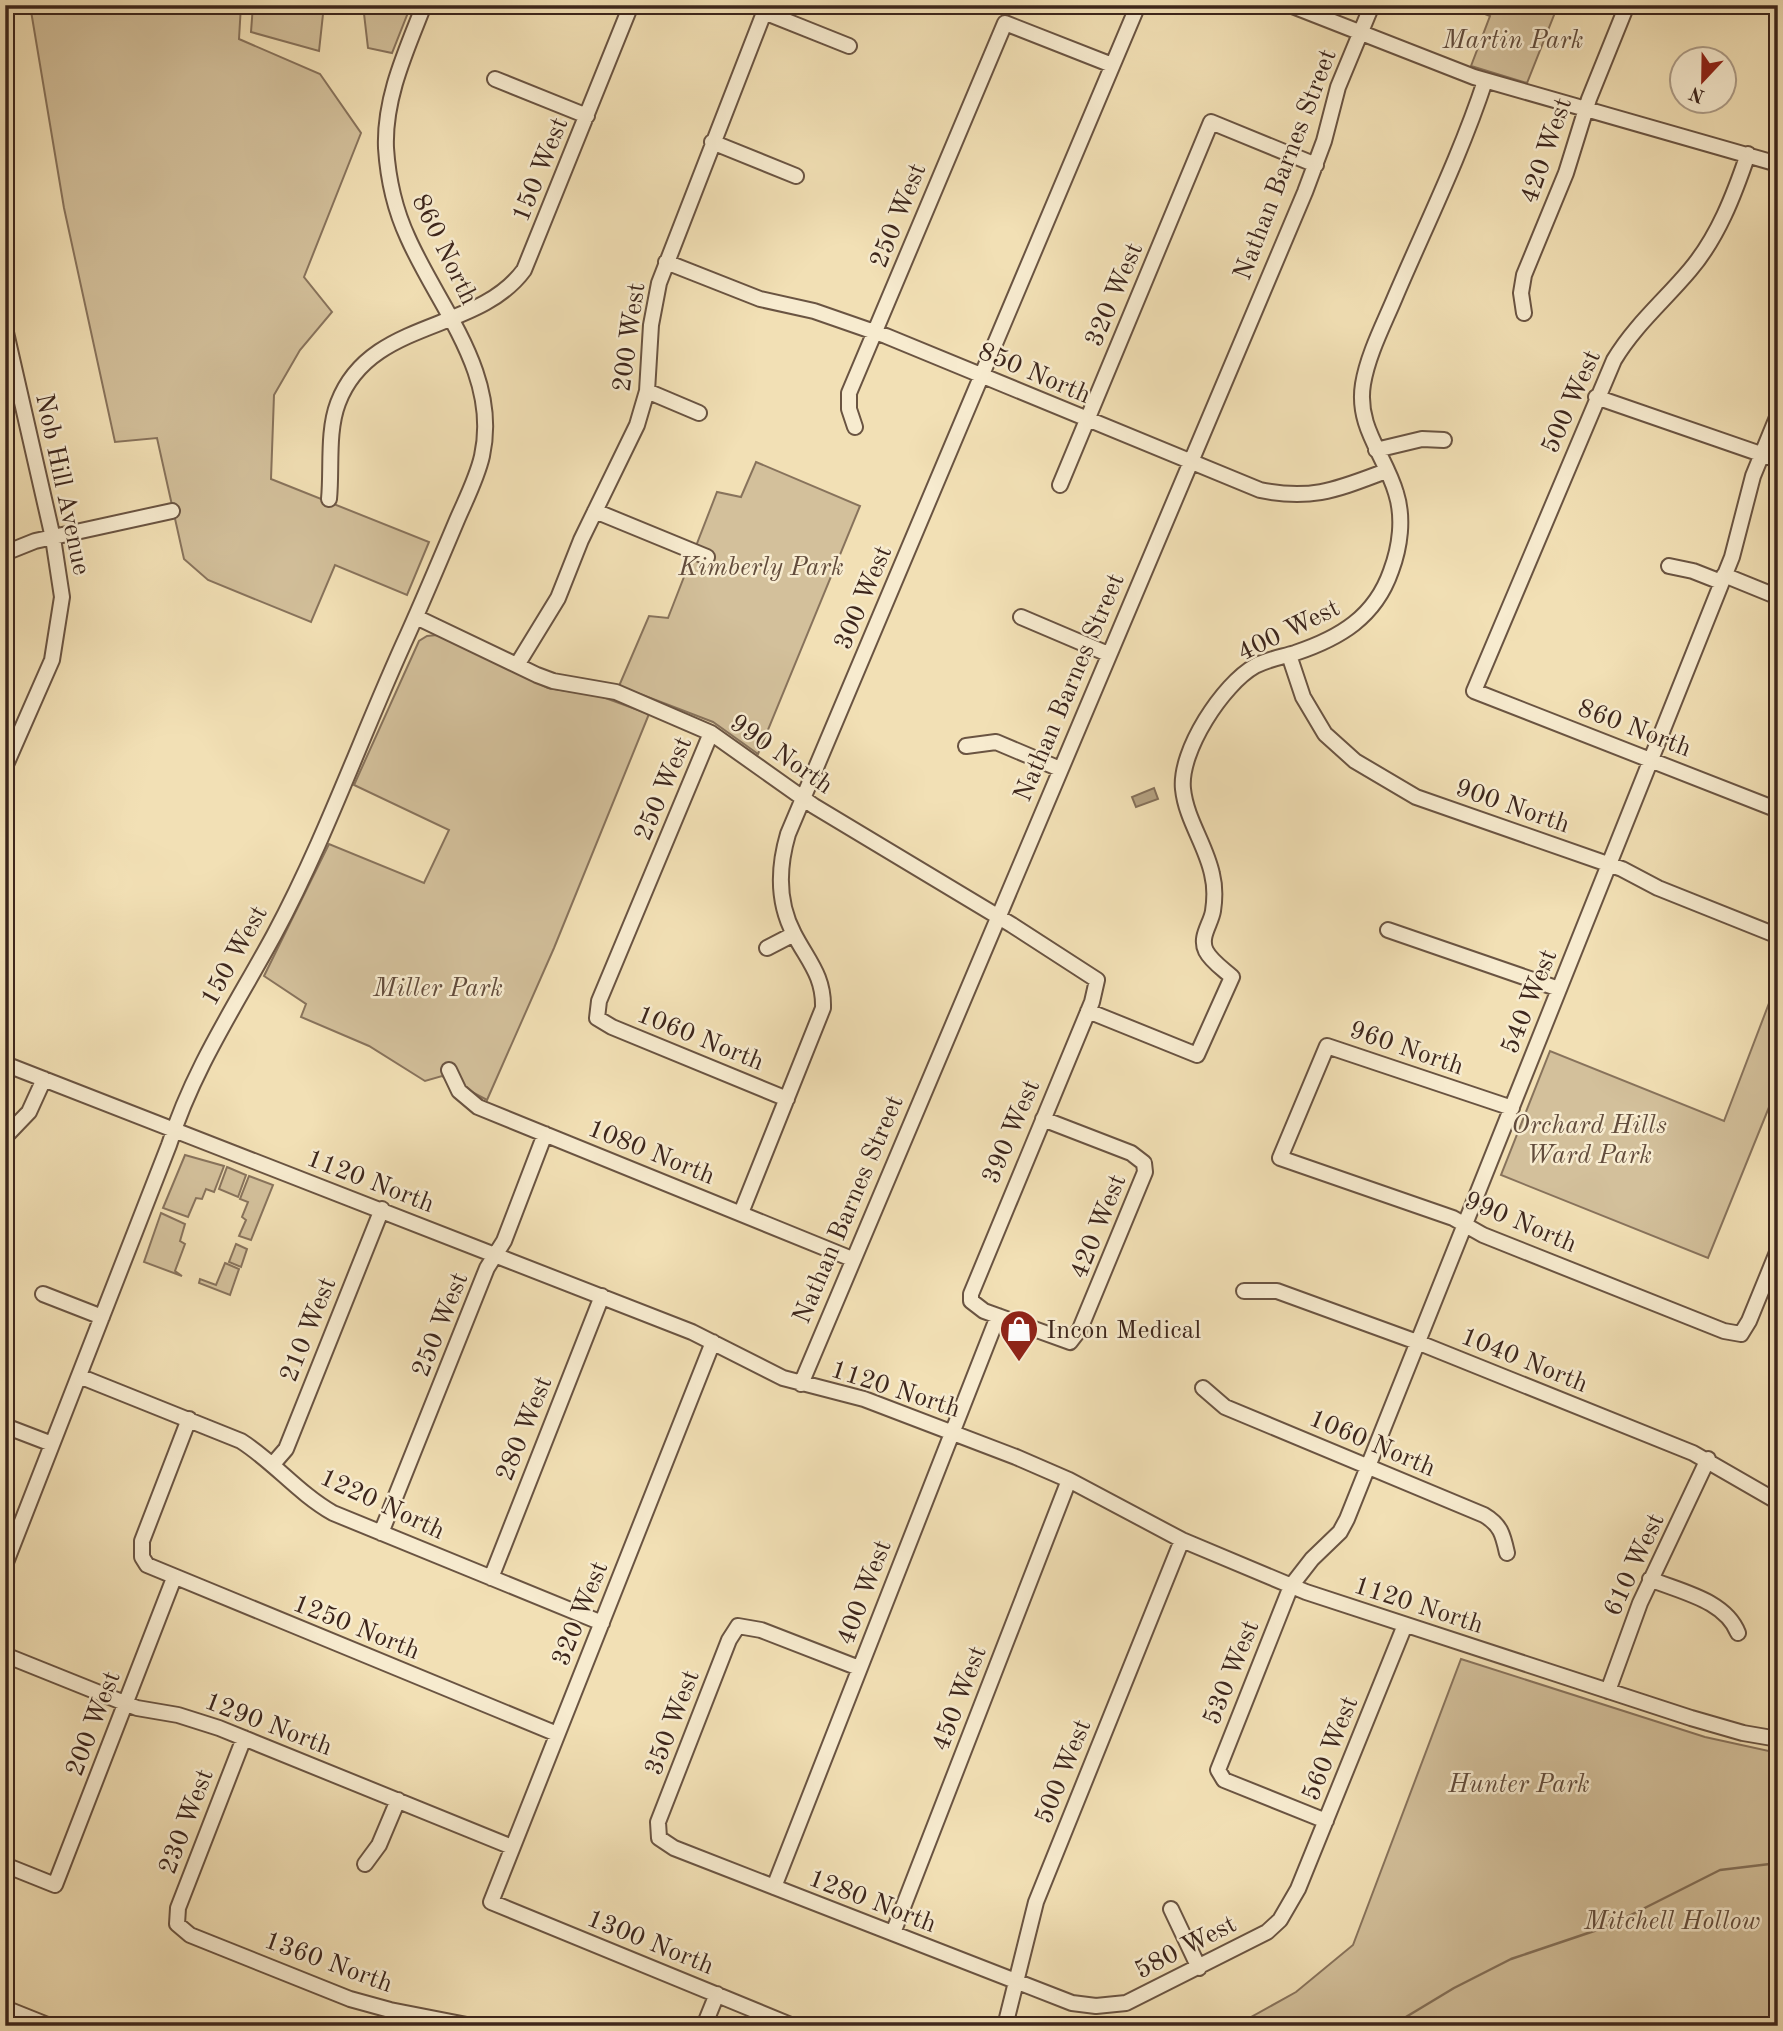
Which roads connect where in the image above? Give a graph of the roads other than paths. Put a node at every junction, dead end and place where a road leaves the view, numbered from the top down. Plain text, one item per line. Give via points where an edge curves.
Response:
1 (424, 5) edge
2 (631, 5) edge
3 (1138, 5) edge
4 (1290, 5) edge
5 (1372, 5) edge
6 (1627, 5) edge
7 (765, 9) edge
8 (1360, 34) junction
9 (849, 46) dead end
10 (1112, 65) junction
11 (495, 79) dead end
12 (1485, 80) junction
13 (1586, 109) junction
14 (587, 116) junction
15 (712, 142) junction
16 (1748, 155) junction
17 (1778, 164) edge
18 (1316, 165) junction
19 (796, 176) dead end
20 (666, 262) junction
21 (1524, 313) dead end
22 (452, 318) junction
23 (5, 328) edge
24 (874, 333) junction
25 (474, 368) joint
26 (983, 377) junction
27 (647, 391) junction
28 (1596, 397) junction
29 (699, 413) dead end
30 (1778, 415) edge
31 (1087, 420) junction
32 (855, 428) dead end
33 (1444, 440) dead end
34 (1376, 450) junction
35 (1762, 453) junction
36 (1778, 460) edge
37 (1190, 463) junction
38 (1386, 471) junction
39 (1060, 485) dead end
40 (329, 499) dead end
41 (172, 511) dead end
42 (596, 511) junction
43 (53, 538) junction
44 (5, 553) edge
45 (707, 557) dead end
46 (1669, 566) dead end
47 (1723, 578) junction
48 (1778, 597) edge
49 (416, 617) junction
50 (1021, 617) dead end
51 (1108, 654) junction
52 (1289, 654) junction
53 (517, 665) junction
54 (1475, 691) joint
55 (711, 733) junction
56 (965, 746) dead end
57 (1651, 760) junction
58 (5, 766) edge
59 (1060, 769) junction
60 (803, 799) junction
61 (1778, 810) edge
62 (1609, 864) junction
63 (999, 918) junction
64 (1388, 930) dead end
65 (794, 934) junction
66 (1778, 936) edge
67 (766, 948) dead end
68 (1097, 980) joint
69 (1559, 989) junction
70 (1088, 1011) junction
71 (597, 1018) joint
72 (5, 1064) edge
73 (449, 1070) dead end
74 (44, 1079) junction
75 (787, 1098) junction
76 (1512, 1108) junction
77 (1043, 1119) junction
78 (174, 1130) junction
79 (545, 1134) junction
80 (5, 1137) edge
81 (1280, 1158) joint
82 (382, 1209) junction
83 (741, 1213) junction
84 (1465, 1225) junction
85 (1778, 1250) edge
86 (495, 1255) junction
87 (852, 1259) junction
88 (1244, 1291) dead end
89 (43, 1294) dead end
90 (602, 1296) junction
91 (998, 1316) junction
92 (102, 1317) junction
93 (713, 1342) junction
94 (1417, 1342) junction
95 (79, 1376) junction
96 (802, 1384) junction
97 (1203, 1388) dead end
98 (189, 1419) junction
99 (5, 1426) edge
100 (951, 1432) junction
101 (52, 1444) junction
102 (1708, 1460) junction
103 (272, 1464) junction
104 (1368, 1466) junction
105 (1069, 1480) junction
106 (1778, 1502) edge
107 (381, 1533) junction
108 (1182, 1539) junction
109 (1507, 1553) dead end
110 (5, 1565) edge
111 (174, 1578) junction
112 (491, 1578) junction
113 (1650, 1579) junction
114 (1292, 1586) junction
115 (601, 1622) junction
116 (1405, 1625) junction
117 (1738, 1633) dead end
118 (5, 1655) edge
119 (859, 1668) junction
120 (1608, 1691) junction
121 (125, 1704) junction
122 (557, 1734) junction
123 (244, 1738) junction
124 (1778, 1739) edge
125 (398, 1800) junction
126 (1326, 1821) junction
127 (659, 1838) joint
128 (512, 1847) junction
129 (365, 1864) dead end
130 (5, 1865) edge
131 (774, 1887) junction
132 (1298, 1889) joint
133 (491, 1902) joint
134 (1171, 1909) dead end
135 (177, 1924) joint
136 (893, 1933) junction
137 (1199, 1968) junction
138 (1015, 1981) junction
139 (717, 1994) junction
140 (1072, 2003) joint
141 (5, 2008) edge
142 (50, 2026) edge
143 (472, 2026) edge
144 (704, 2026) edge
145 (793, 2026) edge
146 (1005, 2026) edge

1 - 22 street, 860 North via 393,89 386,148 397,212
2 - 14 street, 150 West
3 - 10 street, 300 West
4 - 8 street
5 - 8 street, Nathan Barnes Street
6 - 13 street, 420 West
7 - 9 street
7 - 15 street, 200 West
8 - 12 street
8 - 18 street, Nathan Barnes Street via 1338,87
10 - 24 street, 250 West via 1005,23
10 - 26 street, 300 West
11 - 14 street
12 - 13 street
12 - 34 street, 400 West via 1365,374 1362,409
13 - 16 street
13 - 21 street, 420 West via 1566,173 1524,275
14 - 22 street, 150 West via 524,270 509,286
15 - 19 street
15 - 20 street, 200 West
16 - 17 street
16 - 28 street, 500 West via 1708,246 1633,330
18 - 31 street, 320 West via 1211,122
18 - 37 street, Nathan Barnes Street
20 - 24 street, 850 North via 760,299 814,311
20 - 27 street, 200 West via 653,308
22 - 25 street, 860 North
22 - 40 street, 150 West via 386,347 350,380 335,414
23 - 43 street, Nob Hill Avenue
24 - 26 street, 850 North
24 - 32 street, 250 West via 849,393
25 - 49 street, 150 West via 484,405 481,457
26 - 31 street, 850 North
26 - 60 street, 300 West
27 - 29 street
27 - 42 street, 200 West via 633,436
28 - 35 street
28 - 54 street, 500 West
30 - 35 street, 540 West
31 - 37 street, 850 North
31 - 39 street, 320 West
33 - 34 street via 1422,439
34 - 38 street, 400 West
35 - 36 street
35 - 47 street, 540 West
37 - 38 street, 850 North via 1260,490 1295,496 1334,491
37 - 51 street, Nathan Barnes Street
38 - 52 street, 400 West via 1397,495 1400,525 1383,591 1365,616 1346,631
41 - 43 street
42 - 45 street
42 - 53 street, 200 West via 558,598
43 - 44 street
43 - 58 street, Nob Hill Avenue via 62,597 58,638 47,676
46 - 47 street
47 - 48 street
47 - 57 street, 540 West
49 - 53 street, 990 North
49 - 78 street, 150 West via 304,875 201,1062
50 - 51 street
51 - 59 street, Nathan Barnes Street
52 - 62 street, 900 North via 1316,723 1355,761 1434,804
52 - 70 street, 400 West via 1252,668 1234,684 1198,732 1185,768 1186,803 1214,885 1204,947 1232,977 1197,1055
53 - 55 street, 990 North via 553,681 616,692
54 - 57 street, 860 North
55 - 60 street, 990 North
55 - 71 street, 250 West via 599,1001
56 - 59 street via 996,742
57 - 61 street, 860 North
57 - 62 street, 540 West
59 - 63 street, Nathan Barnes Street
60 - 63 street, 990 North
60 - 65 street, 300 West via 781,864 783,903
62 - 66 street, 900 North
62 - 69 street, 540 West
63 - 68 street, 990 North
63 - 87 street, Nathan Barnes Street
64 - 69 street
65 - 67 street
65 - 75 street, 300 West via 821,979 823,1008
68 - 70 street, 390 West
69 - 76 street, 540 West
70 - 77 street, 390 West
71 - 75 street, 1060 North
72 - 74 street, 1120 North
73 - 79 street, 1080 North via 460,1091 478,1107
74 - 78 street, 1120 North
74 - 80 street via 29,1112
75 - 83 street, 300 West
76 - 81 street, 960 North via 1327,1046
76 - 84 street, 540 West
77 - 91 street, 390 West via 972,1286 971,1301
77 - 91 street, 420 West via 1131,1153 1144,1163 1144,1179 1080,1329 1070,1342
78 - 82 street, 1120 North
78 - 92 street, 150 West
79 - 83 street, 1080 North
79 - 86 street, 250 West
81 - 84 street, 990 North
82 - 86 street, 1120 North
82 - 103 street, 210 West via 286,1449
83 - 87 street, 1080 North
84 - 85 street, 990 North via 1741,1334
84 - 94 street, 540 West
86 - 90 street, 1120 North
86 - 107 street, 250 West
87 - 96 street, Nathan Barnes Street
88 - 94 street, 1040 North via 1277,1291
89 - 92 street
90 - 93 street, 1120 North
90 - 112 street, 280 West
91 - 100 street, 400 West
92 - 95 street, 150 West
93 - 96 street, 1120 North
93 - 115 street, 320 West
94 - 102 street, 1040 North
94 - 104 street, 540 West
95 - 98 street, 1220 North
95 - 101 street, 150 West
96 - 100 street, 1120 North via 864,1399
97 - 104 street, 1060 North via 1225,1407
98 - 103 street, 1220 North via 241,1441
98 - 111 street, 1250 North via 142,1541 142,1557 156,1571
99 - 101 street
100 - 105 street, 1120 North
100 - 119 street, 400 West
101 - 110 street, 150 West
102 - 106 street, 1040 North
102 - 113 street, 610 West
103 - 107 street, 1220 North via 317,1504
104 - 109 street, 1060 North via 1495,1521
104 - 114 street, 540 West via 1340,1532
105 - 108 street, 1120 North
105 - 136 street, 450 West
107 - 112 street, 1220 North
108 - 114 street, 1120 North
108 - 138 street, 500 West via 1035,1902
111 - 121 street, 200 West
111 - 122 street, 1250 North
112 - 115 street, 1220 North
113 - 117 street via 1720,1608
113 - 120 street, 610 West
114 - 116 street, 1120 North
114 - 126 street, 530 West via 1218,1770 1220,1776
115 - 122 street, 320 West
116 - 120 street, 1120 North
116 - 126 street, 560 West
118 - 121 street, 1290 North
119 - 127 street, 350 West via 761,1630 738,1626 658,1822
119 - 131 street, 400 West
120 - 124 street, 1120 North via 1720,1727
121 - 123 street, 1290 North via 197,1720
121 - 130 street, 200 West via 55,1885
122 - 128 street, 320 West
123 - 125 street, 1290 North
123 - 135 street, 230 West via 178,1908
125 - 128 street, 1290 North
125 - 129 street via 379,1845
126 - 132 street, 560 West
127 - 131 street, 1280 North
128 - 133 street, 320 West
131 - 136 street, 1280 North
132 - 137 street, 580 West via 1280,1920 1267,1932
133 - 139 street, 1300 North
134 - 137 street
135 - 143 street, 1360 North via 190,1935 350,1999
136 - 138 street, 1280 North
137 - 140 street, 580 West via 1126,2003
138 - 140 street, 1280 North
138 - 146 street, 500 West
139 - 144 street
139 - 145 street, 1300 North
141 - 142 street

